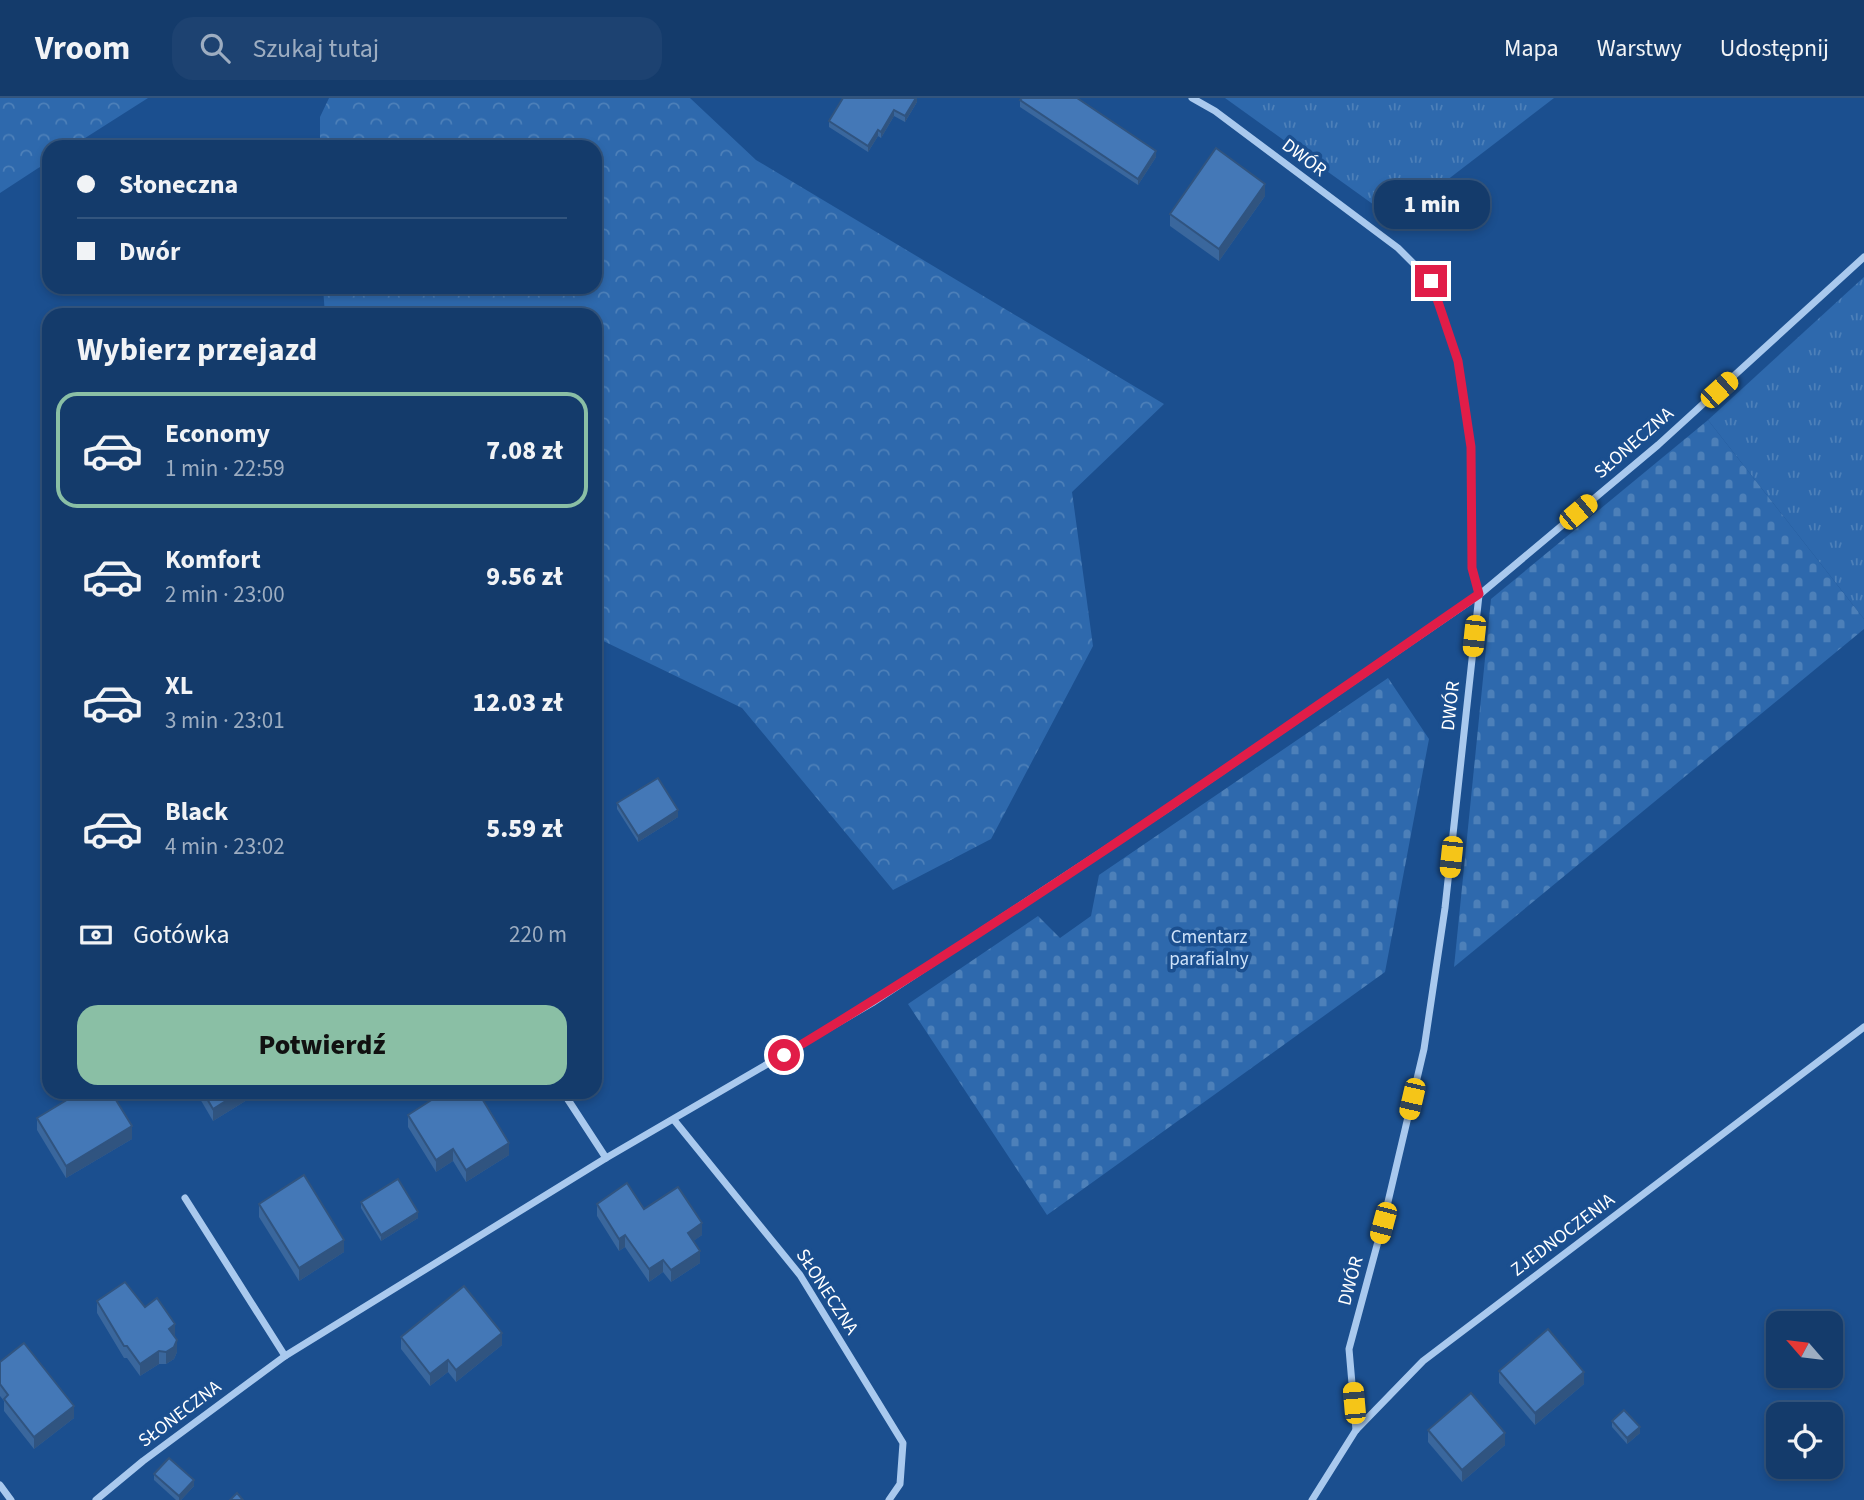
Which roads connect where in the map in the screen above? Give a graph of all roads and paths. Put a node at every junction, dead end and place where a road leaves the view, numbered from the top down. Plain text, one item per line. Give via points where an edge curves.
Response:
1 (1192, 98) edge
2 (1864, 257) edge
3 (1479, 594) junction
4 (1864, 1027) edge
5 (568, 1099) edge
6 (674, 1120) junction
7 (606, 1158) junction
8 (185, 1198) dead end
9 (285, 1356) junction
10 (1356, 1430) junction
11 (0, 1485) edge
12 (11, 1500) edge
13 (96, 1500) edge
14 (889, 1500) edge
15 (1312, 1500) edge

1 - 3 street, DWÓR via 1398,248 1431,281 1458,361 1471,447 1472,568
2 - 3 street, SŁONECZNA via 1658,445
3 - 6 street, SŁONECZNA via 1170,807 884,995
3 - 10 street, DWÓR via 1445,908 1424,1049 1349,1349
4 - 10 street, ZJEDNOCZENIA via 1423,1361
5 - 7 street
6 - 7 street, SŁONECZNA
6 - 14 street, SŁONECZNA via 800,1275 903,1443 900,1484
7 - 9 street, SŁONECZNA
8 - 9 street
9 - 13 street, SŁONECZNA
10 - 15 street, ZJEDNOCZENIA
11 - 12 street

